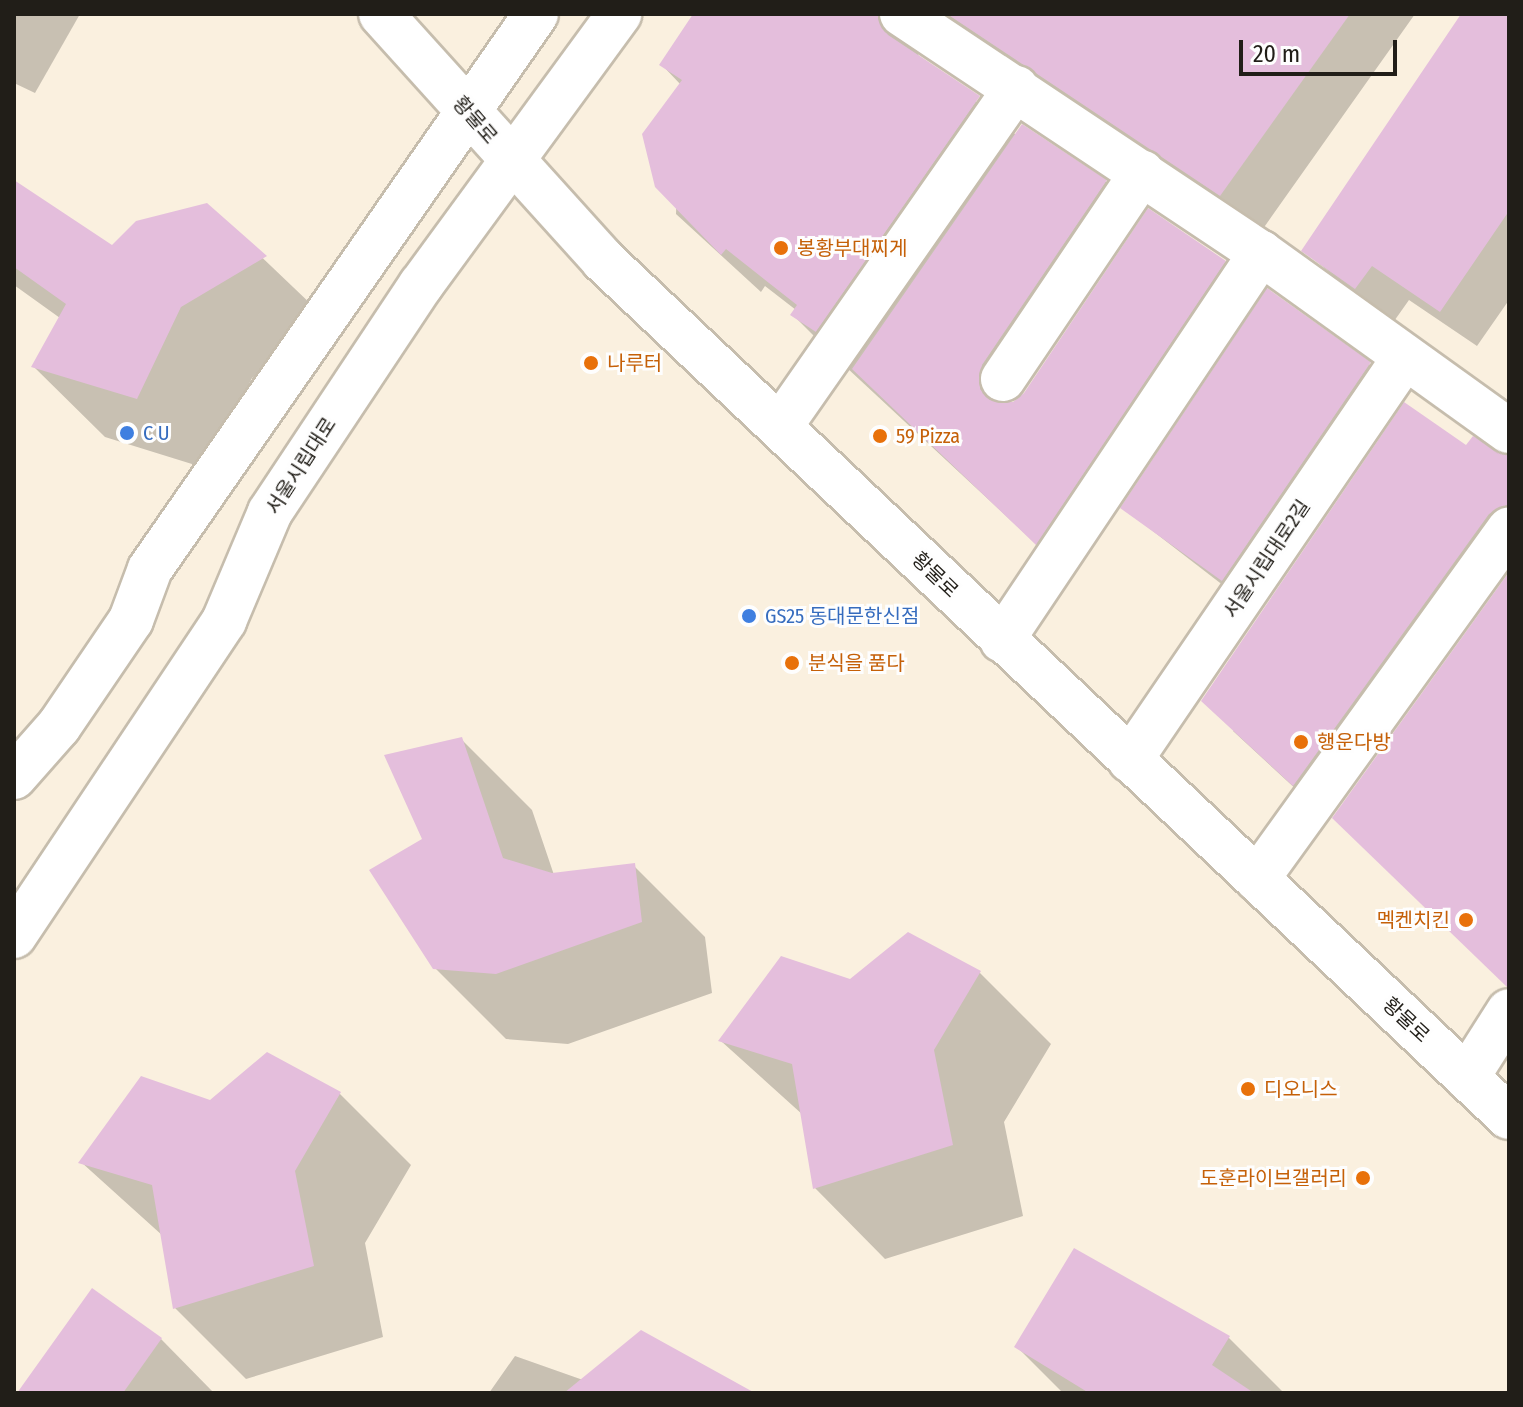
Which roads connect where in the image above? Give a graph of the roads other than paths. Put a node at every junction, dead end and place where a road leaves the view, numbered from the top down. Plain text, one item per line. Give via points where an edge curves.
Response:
1 (381, 14) edge
2 (536, 14) edge
3 (619, 14) edge
4 (902, 14) edge
5 (1016, 88) junction
6 (466, 111) junction
7 (511, 162) junction
8 (1142, 173) junction
9 (1261, 253) junction
10 (1404, 358) junction
11 (1003, 379) dead end
12 (781, 425) junction
13 (1509, 431) edge
14 (1509, 529) edge
15 (1002, 640) junction
16 (1130, 760) junction
17 (14, 777) edge
18 (1257, 879) junction
19 (14, 936) edge
20 (1509, 1011) edge
21 (1467, 1077) junction
22 (1509, 1117) edge

1 - 6 main road, 황물로
2 - 6 main road
3 - 7 main road, 서울시립대로
4 - 5 main road
5 - 8 main road
5 - 12 main road
6 - 7 main road, 황물로
6 - 17 main road via 150,569 131,620 59,726
7 - 12 main road, 황물로 via 603,260
7 - 19 main road, 서울시립대로 via 270,512 224,621
8 - 9 main road
8 - 11 main road
9 - 10 main road
9 - 15 main road
10 - 13 main road
10 - 16 main road, 서울시립대로2길
12 - 15 main road, 황물로
14 - 18 main road
15 - 16 main road, 황물로
16 - 18 main road, 황물로
18 - 21 main road, 황물로
20 - 21 main road
21 - 22 main road, 황물로

